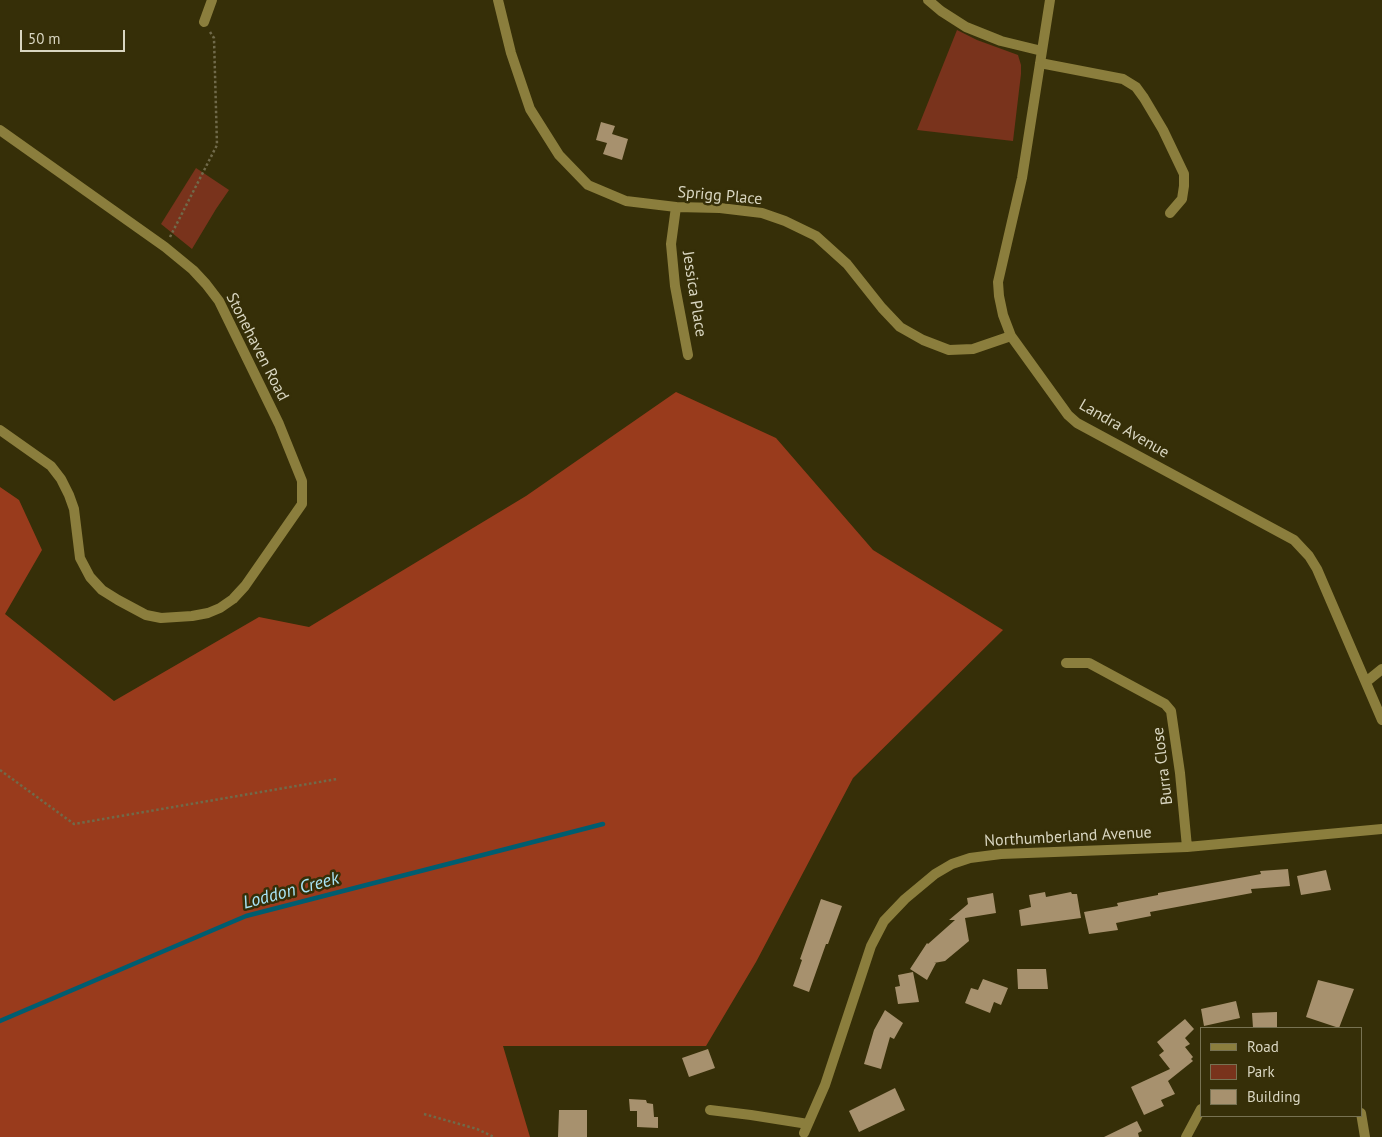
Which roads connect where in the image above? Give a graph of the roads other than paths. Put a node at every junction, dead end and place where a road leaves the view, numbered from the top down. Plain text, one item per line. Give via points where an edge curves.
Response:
1 (212, 0) edge
2 (498, 0) edge
3 (928, 0) edge
4 (1050, 0) edge
5 (204, 22) road end
6 (1042, 51) junction
7 (1040, 63) junction
8 (0, 130) edge
9 (676, 207) junction
10 (1170, 213) dead end
11 (1011, 336) junction
12 (688, 355) dead end
13 (0, 430) edge
14 (1066, 663) dead end
15 (1382, 669) edge
16 (1366, 682) junction
17 (1382, 720) edge
18 (1382, 829) edge
19 (1187, 847) junction
20 (710, 1110) dead end
21 (1200, 1111) edge
22 (1362, 1117) edge
23 (1186, 1137) edge
24 (1365, 1137) edge

1 - 5 street
2 - 9 street, Sprigg Place via 511,53 530,108 559,155 588,185 626,200
3 - 6 street via 966,27 1001,41
4 - 6 street, Landra Avenue
6 - 7 street, Landra Avenue
7 - 10 street via 1123,79 1136,87 1163,130 1184,174 1182,199
7 - 11 street, Landra Avenue via 1022,178 998,282 1003,315
8 - 13 street, Stonehaven Road via 164,247 193,270 219,301 279,424 302,481 302,504 233,599 208,613 177,618 146,615 102,590 90,577 80,558 74,509 61,479 51,466
9 - 11 street, Sprigg Place via 762,213 816,236 847,264 900,328 923,340 949,350 973,349
9 - 12 street, Jessica Place via 671,244
11 - 16 street, Landra Avenue via 1077,423 1294,540 1317,569
14 - 19 street, Burra Close via 1089,663 1165,704 1170,711
15 - 16 street
16 - 17 street, Landra Avenue
18 - 19 street, Northumberland Avenue
19 - 20 street, Northumberland Avenue via 1001,854 952,864 905,899 884,921 871,946 825,1085 806,1129 751,1115
21 - 23 street
22 - 24 street

